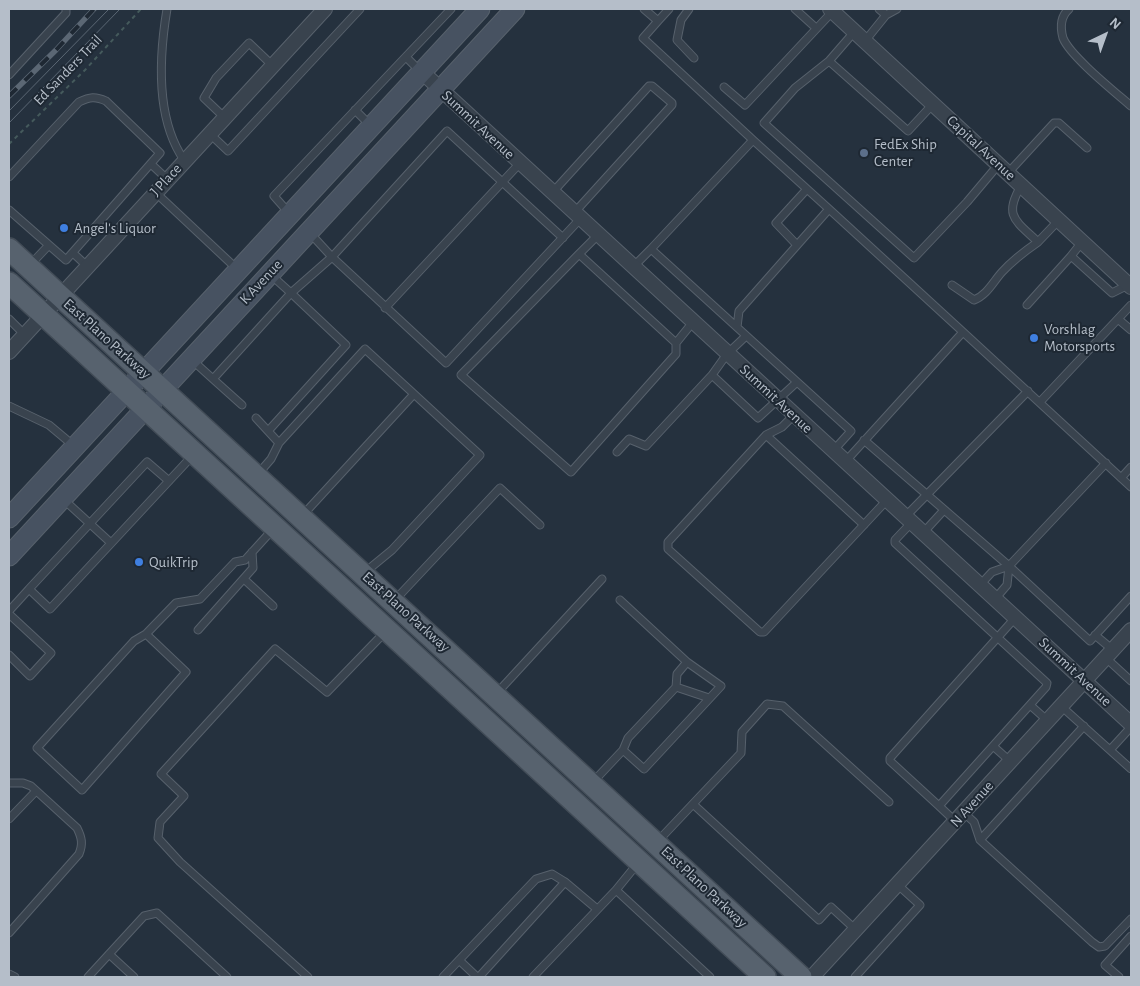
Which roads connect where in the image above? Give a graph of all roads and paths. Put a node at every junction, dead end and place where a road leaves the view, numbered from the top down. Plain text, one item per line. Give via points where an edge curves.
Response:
1 (66, 9) edge
2 (142, 9) edge
3 (167, 9) edge
4 (325, 9) edge
5 (360, 9) edge
6 (451, 9) edge
7 (480, 9) edge
8 (515, 9) edge
9 (644, 9) edge
10 (669, 9) edge
11 (688, 9) edge
12 (795, 9) edge
13 (879, 9) edge
14 (897, 9) edge
15 (1068, 9) edge
16 (831, 10) edge
17 (886, 16) junction
18 (658, 21) junction
19 (816, 28) junction
20 (860, 36) junction
21 (406, 57) junction
22 (694, 58) dead end
23 (829, 61) junction
24 (272, 66) junction
25 (422, 72) junction
26 (9, 75) edge
27 (724, 87) dead end
28 (440, 90) junction
29 (933, 104) junction
30 (1131, 106) edge
31 (355, 110) junction
32 (224, 117) junction
33 (371, 126) junction
34 (209, 134) junction
35 (753, 140) junction
36 (9, 144) edge
37 (1087, 148) dead end
38 (184, 160) junction
39 (520, 163) junction
40 (151, 164) junction
41 (1003, 169) junction
42 (9, 176) edge
43 (167, 179) junction
44 (502, 182) junction
45 (1021, 186) junction
46 (807, 189) junction
47 (154, 192) junction
48 (552, 193) junction
49 (829, 209) junction
50 (9, 210) edge
51 (289, 213) junction
52 (577, 216) junction
53 (1059, 220) junction
54 (308, 232) junction
55 (598, 235) junction
56 (563, 238) junction
57 (1038, 242) junction
58 (1082, 242) junction
59 (797, 245) junction
60 (48, 246) junction
61 (9, 249) edge
62 (651, 249) junction
63 (73, 253) junction
64 (579, 254) junction
65 (1071, 256) junction
66 (332, 257) junction
67 (87, 266) junction
68 (28, 267) junction
69 (633, 267) junction
70 (237, 269) junction
71 (269, 273) junction
72 (9, 283) edge
73 (952, 285) dead end
74 (1130, 286) edge
75 (291, 293) junction
76 (60, 296) junction
77 (1027, 305) dead end
78 (1131, 305) edge
79 (385, 308) junction
80 (43, 315) junction
81 (9, 319) edge
82 (1118, 319) junction
83 (693, 322) junction
84 (737, 327) junction
85 (1131, 330) edge
86 (963, 332) junction
87 (25, 335) junction
88 (746, 336) junction
89 (676, 343) junction
90 (9, 352) edge
91 (728, 354) junction
92 (190, 359) junction
93 (144, 372) junction
94 (712, 375) junction
95 (213, 379) junction
96 (797, 382) junction
97 (162, 389) junction
98 (126, 391) junction
99 (1028, 391) junction
100 (414, 394) junction
101 (779, 401) junction
102 (1040, 402) junction
103 (242, 405) dead end
104 (9, 406) edge
105 (145, 408) junction
106 (794, 414) junction
107 (256, 418) dead end
108 (269, 430) junction
109 (766, 435) junction
110 (864, 440) junction
111 (278, 443) junction
112 (75, 446) junction
113 (833, 451) junction
114 (617, 452) dead end
115 (194, 454) junction
116 (845, 462) junction
117 (1106, 463) junction
118 (1131, 467) edge
119 (256, 475) junction
120 (1121, 478) junction
121 (168, 481) junction
122 (1131, 487) edge
123 (928, 495) junction
124 (62, 498) junction
125 (887, 500) junction
126 (944, 510) junction
127 (9, 515) edge
128 (301, 517) junction
129 (908, 519) junction
130 (90, 523) junction
131 (540, 525) dead end
132 (864, 525) junction
133 (275, 528) junction
134 (923, 533) junction
135 (111, 543) junction
136 (252, 552) junction
137 (9, 556) edge
138 (1009, 566) junction
139 (364, 574) junction
140 (244, 579) junction
141 (602, 579) dead end
142 (980, 585) junction
143 (29, 589) junction
144 (1131, 596) edge
145 (995, 599) junction
146 (620, 600) dead end
147 (394, 602) junction
148 (273, 606) dead end
149 (9, 612) edge
150 (1015, 618) junction
151 (198, 630) dead end
152 (387, 630) junction
153 (1131, 630) edge
154 (146, 634) junction
155 (1095, 635) junction
156 (998, 638) junction
157 (1109, 654) junction
158 (9, 655) edge
159 (687, 662) junction
160 (1084, 681) junction
161 (1131, 681) edge
162 (676, 687) junction
163 (495, 695) junction
164 (709, 698) junction
165 (1030, 705) junction
166 (1061, 706) junction
167 (478, 714) junction
168 (1048, 721) junction
169 (1084, 726) junction
170 (1131, 726) edge
171 (993, 746) junction
172 (623, 750) junction
173 (1110, 750) junction
174 (1011, 762) junction
175 (1131, 769) edge
176 (9, 783) edge
177 (592, 784) junction
178 (36, 791) junction
179 (889, 802) dead end
180 (693, 804) junction
181 (939, 806) junction
182 (960, 818) junction
183 (9, 819) edge
184 (980, 840) junction
185 (657, 843) junction
186 (639, 862) junction
187 (565, 882) junction
188 (898, 885) junction
189 (616, 890) junction
190 (597, 909) junction
191 (1131, 919) edge
192 (856, 930) junction
193 (9, 933) edge
194 (1131, 936) edge
195 (109, 954) junction
196 (459, 960) junction
197 (9, 974) edge
198 (15, 977) edge
199 (88, 977) edge
200 (134, 977) edge
201 (228, 977) edge
202 (308, 977) edge
203 (443, 977) edge
204 (478, 977) edge
205 (533, 977) edge
206 (710, 977) edge
207 (765, 977) edge
208 (801, 977) edge
209 (812, 977) edge
210 (855, 977) edge
211 (1119, 977) edge

1 - 26 lane via 66,13
2 - 36 path, Ed Sanders Trail
3 - 38 lane via 163,34 163,104 172,143
4 - 24 street, J Place
5 - 34 lane via 228,152
6 - 21 lane
7 - 25 main road, K Avenue
8 - 28 main road, K Avenue
9 - 18 lane
10 - 18 lane
11 - 22 lane via 681,20 678,40
12 - 19 lane
13 - 17 lane
14 - 17 lane
15 - 30 lane via 1061,24 1064,38 1078,57
16 - 19 lane
16 - 20 street, Capital Avenue
17 - 20 lane
18 - 35 lane via 643,38
19 - 27 lane via 745,105
20 - 23 lane
20 - 29 street, Capital Avenue
21 - 25 lane
21 - 31 lane
23 - 29 lane via 908,130
23 - 41 lane via 795,88 764,123 914,258
24 - 32 street, J Place
24 - 32 lane via 249,43 204,98
25 - 28 street, Summit Avenue
25 - 33 main road, K Avenue
28 - 39 street, Summit Avenue
28 - 54 main road, K Avenue
29 - 41 street, Capital Avenue
31 - 33 lane
31 - 51 lane via 274,196
32 - 34 street, J Place
33 - 51 main road, K Avenue
34 - 38 street, J Place
35 - 46 lane
35 - 62 lane
37 - 41 lane via 1059,122 1054,123
38 - 43 street, J Place
39 - 44 lane
39 - 48 street, Summit Avenue
40 - 42 lane via 160,153 106,101 89,97 79,102
40 - 43 lane
40 - 63 lane
41 - 45 street, Capital Avenue
43 - 47 street, J Place
44 - 56 lane
44 - 66 lane via 447,131
44 - 79 lane
45 - 53 street, Capital Avenue
45 - 57 lane via 1011,205 1012,211 1016,220
46 - 49 lane
46 - 59 lane via 776,223
47 - 67 street, J Place
47 - 70 lane
48 - 52 street, Summit Avenue
48 - 52 lane via 649,86 672,103
49 - 59 lane
49 - 86 lane
50 - 60 lane
51 - 54 main road
51 - 70 main road, K Avenue
52 - 55 street, Summit Avenue
52 - 56 lane
53 - 57 lane
53 - 58 street, Capital Avenue
54 - 66 lane
54 - 71 main road, K Avenue
55 - 64 lane
55 - 69 street, Summit Avenue
56 - 79 lane via 446,363
57 - 73 lane via 1023,252 982,297 974,300
58 - 65 lane
58 - 74 street, Capital Avenue
59 - 84 lane via 739,310
60 - 63 lane via 66,260
60 - 68 lane
61 - 68 main road, East Plano Parkway
62 - 69 lane
62 - 84 lane
63 - 67 lane
64 - 89 lane
64 - 89 lane via 461,375 488,401 570,472 676,354
65 - 74 lane via 1112,293
65 - 77 lane
66 - 75 lane
66 - 79 lane
67 - 76 street, J Place
68 - 76 main road, East Plano Parkway
69 - 83 street, Summit Avenue
70 - 93 main road, K Avenue
71 - 75 lane
71 - 92 main road, K Avenue
72 - 80 main road, East Plano Parkway
75 - 95 lane
75 - 108 lane via 346,345
76 - 80 street, J Place
76 - 93 main road, East Plano Parkway
78 - 82 lane
80 - 87 street, J Place
80 - 98 main road, East Plano Parkway
81 - 87 lane
82 - 85 lane
82 - 102 lane
83 - 89 lane
83 - 91 street, Summit Avenue
84 - 88 lane
86 - 99 lane
86 - 110 lane
87 - 90 street, J Place
88 - 91 lane
88 - 96 lane
91 - 94 lane
91 - 101 street, Summit Avenue
92 - 95 lane
92 - 97 main road, K Avenue
93 - 97 main road, East Plano Parkway
93 - 98 main road, K Avenue
94 - 101 lane via 758,418
94 - 114 lane via 646,446 630,439
95 - 103 lane
96 - 101 lane
96 - 113 lane via 851,432
97 - 105 main road, K Avenue
97 - 119 main road, East Plano Parkway
98 - 105 main road, East Plano Parkway
98 - 112 main road, K Avenue
99 - 102 lane
99 - 123 lane
100 - 111 lane via 365,349
100 - 128 lane
100 - 139 lane via 480,455 392,550
101 - 106 street, Summit Avenue
102 - 117 lane
104 - 112 lane via 49,424
105 - 115 main road, East Plano Parkway
105 - 124 main road, K Avenue
106 - 109 lane via 782,427
106 - 113 street, Summit Avenue
107 - 108 lane
108 - 111 lane
109 - 132 lane
109 - 132 lane via 668,542 668,549 760,632 764,632
110 - 116 lane
110 - 123 lane
111 - 119 lane via 271,459
112 - 127 main road, K Avenue
113 - 116 street, Summit Avenue
115 - 121 lane
115 - 133 main road, East Plano Parkway
116 - 125 street, Summit Avenue
117 - 120 lane
117 - 138 lane
118 - 120 lane
119 - 128 main road, East Plano Parkway
120 - 122 lane
121 - 130 lane via 147,462
121 - 135 lane
123 - 126 lane
123 - 129 lane
124 - 130 lane
124 - 137 main road, K Avenue
125 - 129 street, Summit Avenue
125 - 132 lane
126 - 134 lane
126 - 138 lane
128 - 133 main road
128 - 139 main road, East Plano Parkway
129 - 134 street, Summit Avenue
129 - 156 lane via 895,543
130 - 135 lane
130 - 143 lane
131 - 147 lane via 500,488
133 - 136 lane
133 - 152 main road, East Plano Parkway
134 - 142 street, Summit Avenue
135 - 143 lane via 50,609
136 - 140 lane via 253,568
136 - 154 lane via 245,560 235,562 200,599 176,604
138 - 142 lane via 992,572
138 - 145 lane via 1006,585
138 - 155 lane via 1090,641
139 - 147 main road, East Plano Parkway
140 - 148 lane
140 - 151 lane
141 - 163 lane
142 - 145 street, Summit Avenue
143 - 149 lane
144 - 155 lane
145 - 150 street, Summit Avenue
146 - 159 lane
147 - 152 main road
147 - 163 main road, East Plano Parkway
149 - 158 lane via 50,653 30,676
150 - 156 lane
150 - 160 street, Summit Avenue
152 - 167 main road, East Plano Parkway
152 - 202 lane via 327,692 275,649 161,774 184,796 160,822 158,838 180,862
153 - 157 street, N Avenue
154 - 154 lane via 134,641 37,748 82,790 186,672
155 - 157 lane
156 - 165 lane via 1047,683
156 - 181 lane via 890,758
157 - 160 street, N Avenue
157 - 161 lane
159 - 162 lane via 677,674
159 - 164 lane via 720,686
160 - 166 street, N Avenue
160 - 170 street, Summit Avenue
162 - 164 lane
162 - 172 lane via 628,738
163 - 167 main road
163 - 177 main road, East Plano Parkway
164 - 172 lane via 644,769
165 - 168 lane
165 - 171 lane
166 - 168 street, N Avenue
166 - 169 lane
167 - 186 main road, East Plano Parkway
168 - 174 street, N Avenue
169 - 173 lane
169 - 184 lane
170 - 173 lane
171 - 174 lane
171 - 181 lane
172 - 177 lane
173 - 175 lane
174 - 182 street, N Avenue
176 - 178 lane via 23,783
177 - 185 main road, East Plano Parkway
178 - 183 lane
178 - 193 lane via 77,828 82,845 79,854
179 - 180 lane via 783,706 767,704 742,732 741,753
180 - 185 lane
180 - 192 lane via 819,920 831,906
181 - 182 lane
182 - 184 lane via 974,822
182 - 188 street, N Avenue
184 - 191 lane via 1099,947 1105,946
185 - 186 main road
185 - 208 main road, East Plano Parkway
186 - 189 lane
186 - 207 main road, East Plano Parkway
187 - 190 lane
187 - 196 lane via 552,874 536,879
187 - 204 lane
188 - 192 street, N Avenue
188 - 210 lane via 920,905
189 - 190 lane
189 - 206 lane
190 - 205 lane
192 - 209 street, N Avenue
194 - 211 lane via 1105,965
195 - 199 lane
195 - 200 lane
195 - 201 lane via 144,916 157,913
196 - 203 lane
196 - 204 lane
197 - 198 lane

